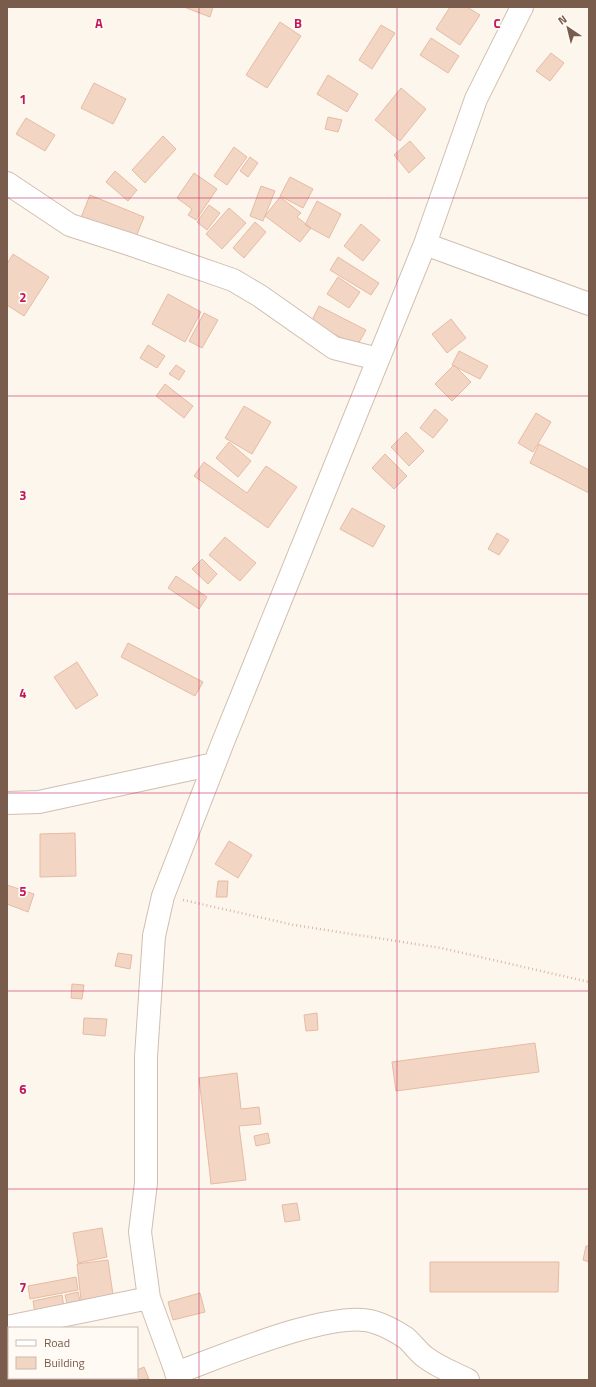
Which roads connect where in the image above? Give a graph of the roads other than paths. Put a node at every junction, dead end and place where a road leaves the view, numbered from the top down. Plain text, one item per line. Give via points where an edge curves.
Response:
1 (522, 7) edge
2 (7, 183) edge
3 (425, 244) junction
4 (589, 304) edge
5 (378, 359) junction
6 (214, 764) junction
7 (7, 803) edge
8 (148, 1298) junction
9 (7, 1327) edge
10 (178, 1377) edge
11 (468, 1380) edge

1 - 3 street via 476,99
2 - 5 street via 70,225 233,280 334,348
3 - 4 street
3 - 5 street
5 - 6 street
6 - 7 street via 39,802
6 - 8 street via 163,896 154,936 146,1057 146,1183 140,1232
8 - 9 street
8 - 10 street
10 - 11 street via 295,1330 337,1320 357,1319 373,1321 401,1335 437,1365

